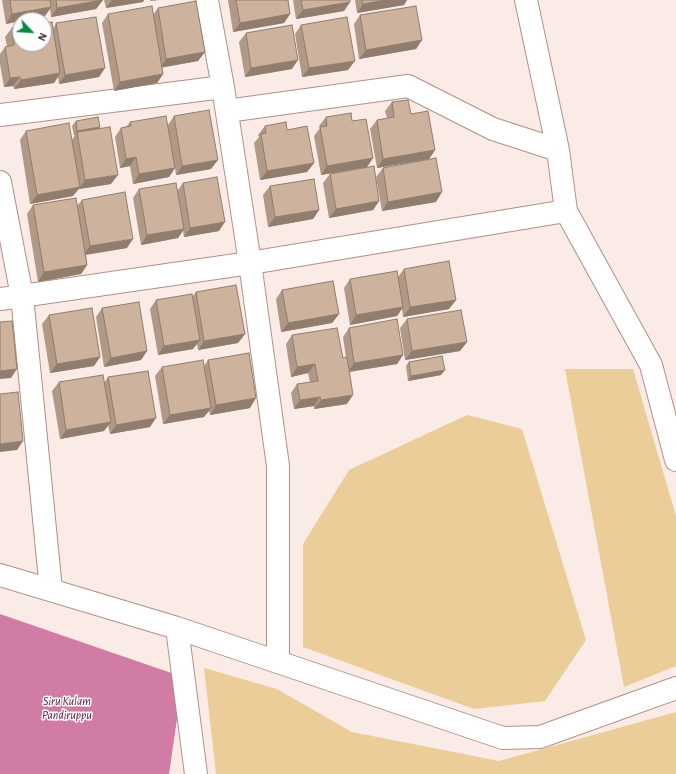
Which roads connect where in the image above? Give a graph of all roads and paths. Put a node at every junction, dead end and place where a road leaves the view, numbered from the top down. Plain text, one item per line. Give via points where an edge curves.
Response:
1 (207, 0) edge
2 (526, 0) edge
3 (223, 87) junction
4 (227, 112) junction
5 (0, 115) edge
6 (558, 150) junction
7 (0, 182) edge
8 (566, 211) junction
9 (250, 263) junction
10 (22, 296) junction
11 (0, 299) edge
12 (676, 460) edge
13 (0, 576) edge
14 (51, 590) junction
15 (177, 628) junction
16 (278, 661) junction
17 (676, 688) edge
18 (196, 774) edge

1 - 3 street
2 - 6 street
3 - 4 street
3 - 5 street
4 - 6 street via 408,86 493,129
4 - 9 street
6 - 8 street
7 - 10 street
8 - 9 street
8 - 12 street via 651,365
9 - 10 street
9 - 16 street via 278,466
10 - 11 street
10 - 14 street
13 - 14 street
14 - 15 street
15 - 16 street
15 - 18 street
16 - 17 street via 503,738 540,737

